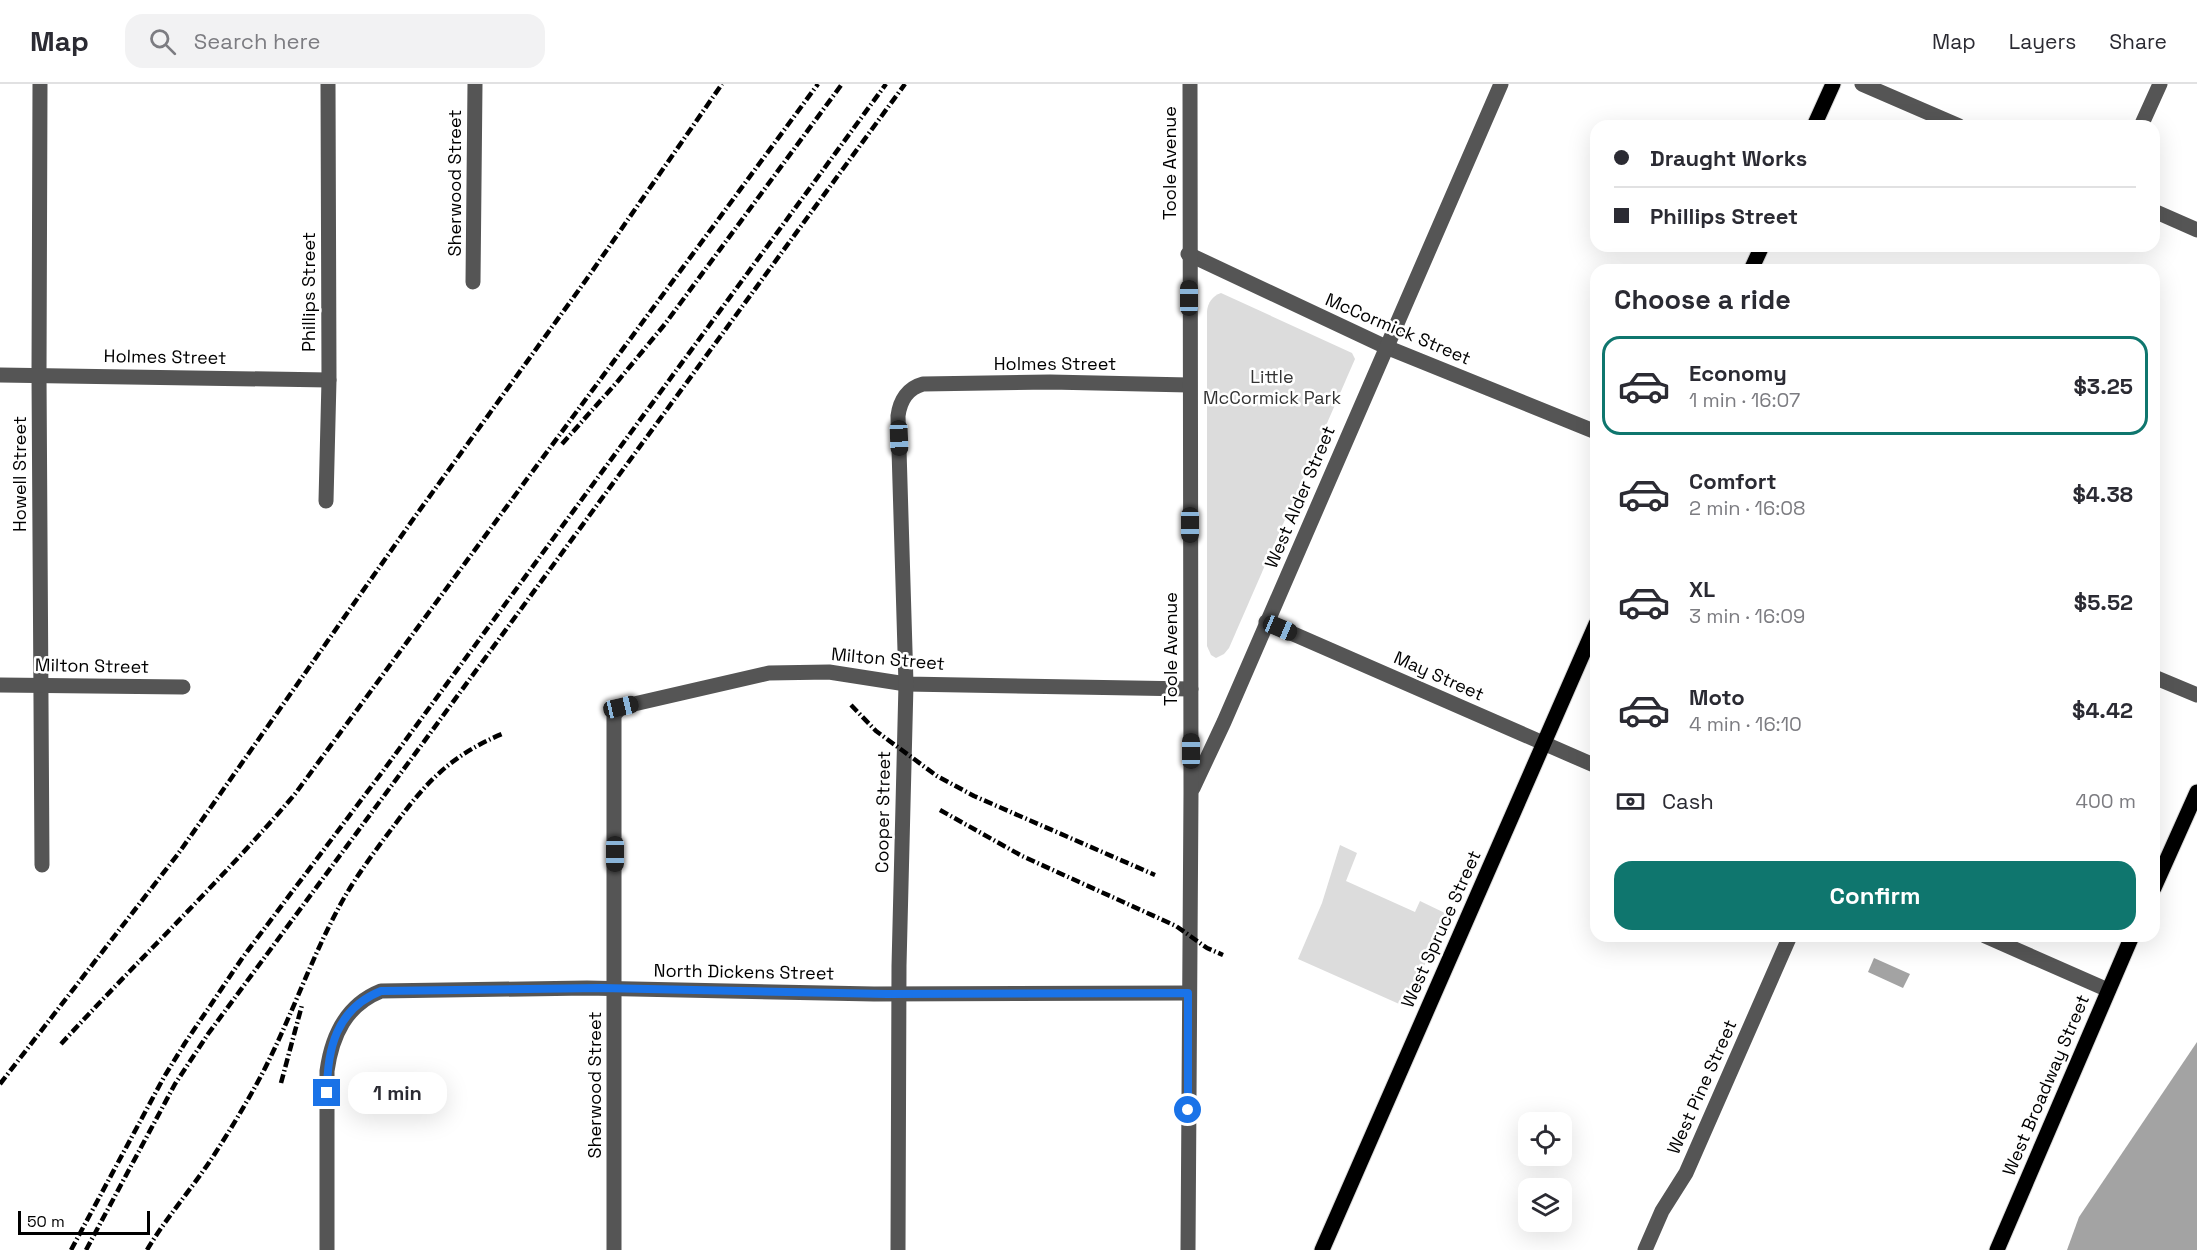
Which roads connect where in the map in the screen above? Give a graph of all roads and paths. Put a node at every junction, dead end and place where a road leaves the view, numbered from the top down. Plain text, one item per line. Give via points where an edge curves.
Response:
1 (40, 84) edge
2 (328, 84) edge
3 (475, 84) edge
4 (1190, 84) edge
5 (1501, 84) edge
6 (1833, 84) edge
7 (1862, 84) edge
8 (2160, 84) edge
9 (1817, 120) edge
10 (1945, 120) edge
11 (2144, 120) edge
12 (2160, 214) edge
13 (2197, 230) edge
14 (1188, 254) junction
15 (473, 282) dead end
16 (1386, 347) junction
17 (0, 375) edge
18 (39, 375) junction
19 (329, 380) junction
20 (921, 385) joint
21 (1189, 385) junction
22 (1590, 430) edge
23 (326, 501) dead end
24 (1266, 622) junction
25 (1590, 637) edge
26 (2160, 680) edge
27 (0, 684) edge
28 (41, 684) junction
29 (906, 684) junction
30 (183, 687) dead end
31 (1191, 689) junction
32 (2197, 695) edge
33 (621, 707) joint
34 (1543, 743) junction
35 (1590, 763) edge
36 (2197, 792) edge
37 (1191, 793) junction
38 (42, 865) dead end
39 (2160, 875) edge
40 (1787, 942) edge
41 (1999, 942) edge
42 (2129, 942) edge
43 (615, 988) junction
44 (2108, 990) junction
45 (1188, 993) junction
46 (899, 994) junction
47 (327, 1250) edge
48 (614, 1250) edge
49 (898, 1250) edge
50 (1188, 1250) edge
51 (1322, 1250) edge
52 (1646, 1250) edge
53 (1997, 1250) edge

1 - 18 street, Howell Street
2 - 19 street, Phillips Street
3 - 15 street, Sherwood Street
4 - 14 street, Toole Avenue
5 - 16 street, West Alder Street
6 - 9 main road
7 - 10 street
8 - 11 street
12 - 13 street
14 - 16 street, McCormick Street
14 - 21 street, Toole Avenue
16 - 22 street, McCormick Street
16 - 24 street, West Alder Street
17 - 18 street, Holmes Street
18 - 19 street, Holmes Street
18 - 28 street, Howell Street
19 - 23 street, Phillips Street
20 - 21 street, Holmes Street
20 - 29 street, Cooper Street via 907,393 898,412
21 - 31 street, Toole Avenue
24 - 34 street, May Street
24 - 37 street, West Alder Street
25 - 34 main road, West Spruce Street
26 - 32 street
27 - 28 street, Milton Street
28 - 30 street, Milton Street
28 - 38 street, Howell Street
29 - 31 street, Milton Street
29 - 33 street, Milton Street via 829,672 769,673
29 - 46 street, Cooper Street
31 - 37 street, Toole Avenue
33 - 43 street, Sherwood Street via 614,715
34 - 35 street, May Street
34 - 51 main road, West Spruce Street
36 - 39 main road
37 - 45 street, Toole Avenue
40 - 52 street, West Pine Street via 1686,1173 1662,1211
41 - 44 street
42 - 44 main road, West Broadway Street
43 - 46 street, North Dickens Street
43 - 47 street, North Dickens Street via 381,991 367,997 346,1017 330,1051
43 - 48 street, Sherwood Street
44 - 53 main road, West Broadway Street
45 - 46 street, North Dickens Street
45 - 50 street, Toole Avenue
46 - 49 street, Cooper Street

